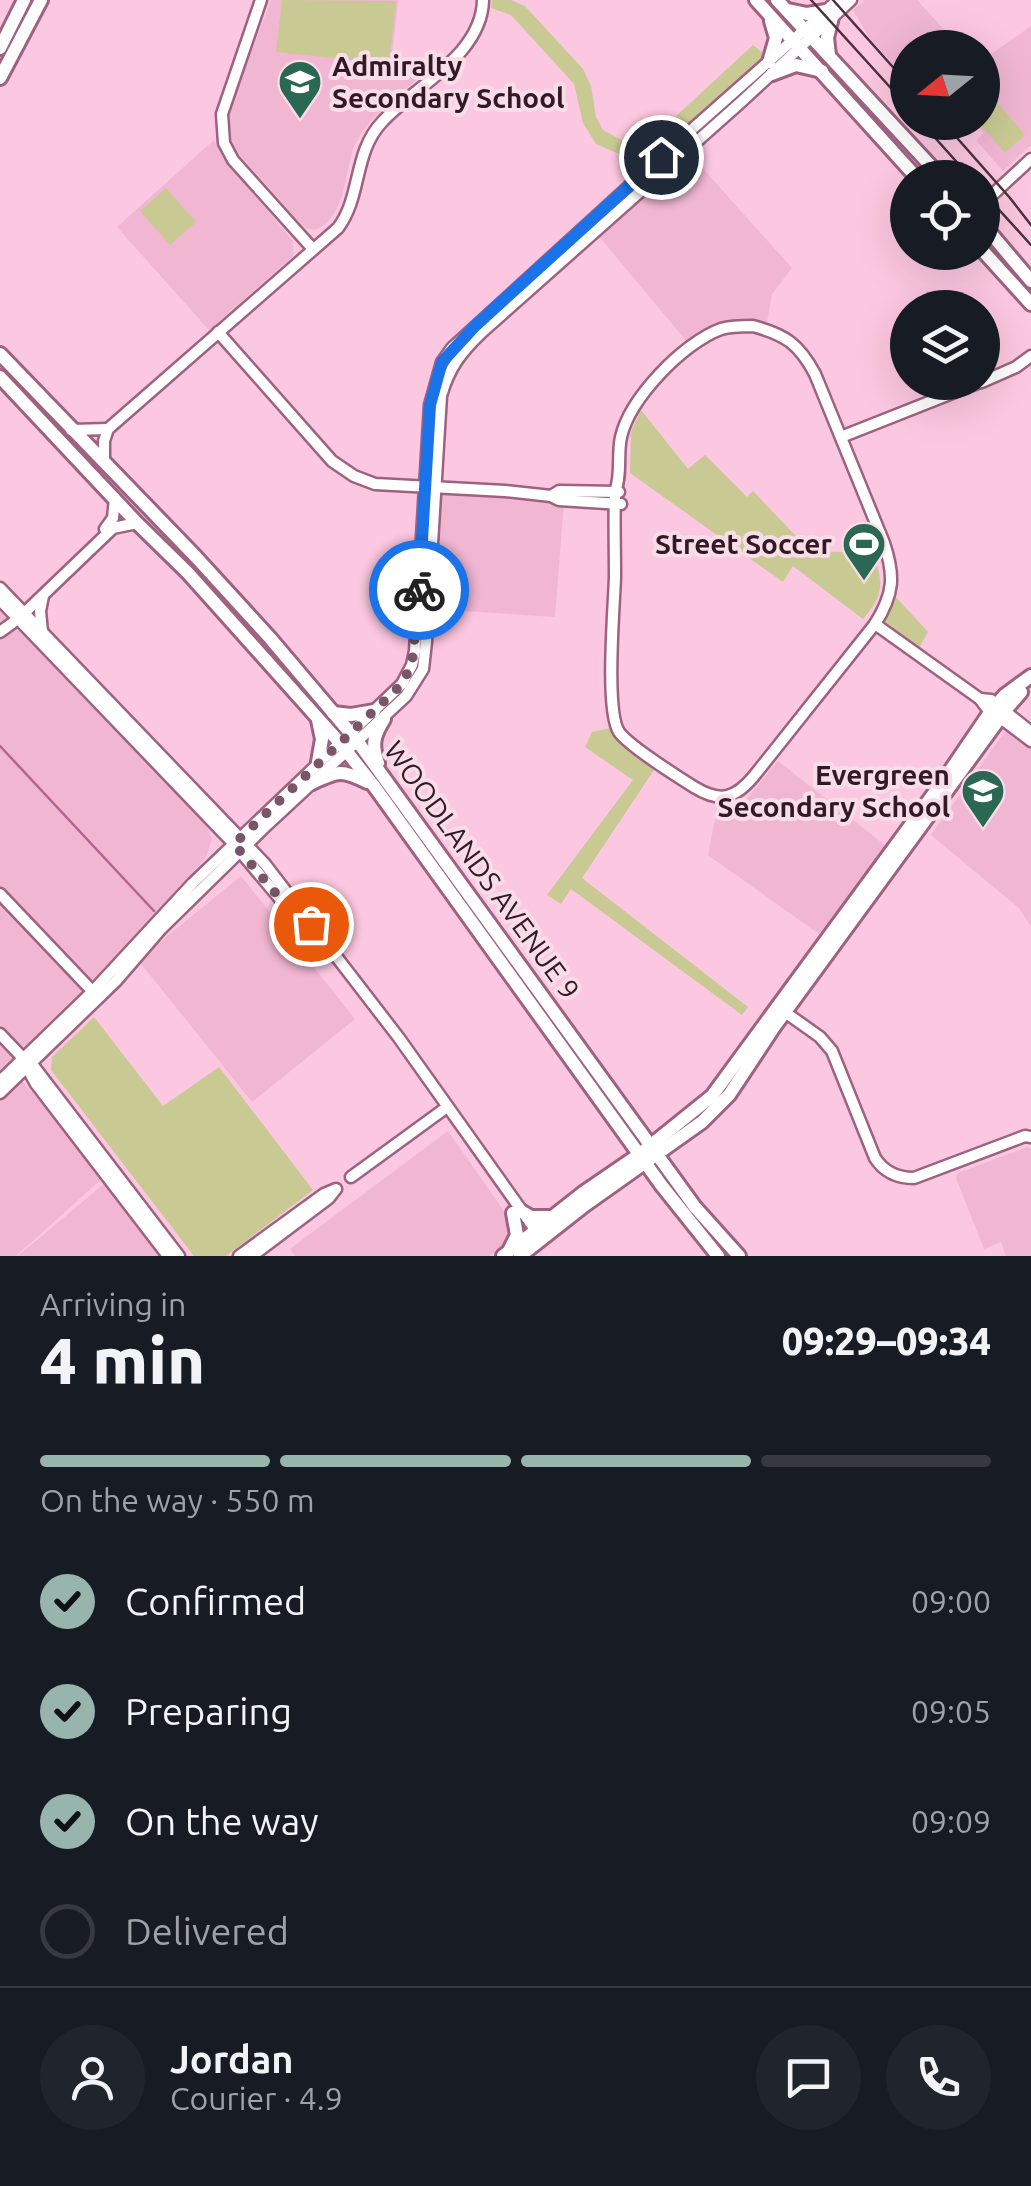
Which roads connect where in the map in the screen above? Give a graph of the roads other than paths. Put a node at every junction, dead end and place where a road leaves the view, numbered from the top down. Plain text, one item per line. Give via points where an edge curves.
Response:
1 (24, 0) edge
2 (41, 0) edge
3 (264, 0) edge
4 (483, 0) edge
5 (756, 0) edge
6 (838, 0) edge
7 (851, 0) edge
8 (781, 5) edge
9 (768, 14) junction
10 (829, 14) junction
11 (802, 38) junction
12 (0, 48) edge
13 (829, 57) junction
14 (771, 68) junction
15 (822, 71) junction
16 (0, 78) edge
17 (1031, 150) edge
18 (1031, 159) edge
19 (901, 160) edge
20 (925, 160) edge
21 (1000, 180) edge
22 (1000, 188) edge
23 (1000, 242) edge
24 (312, 248) junction
25 (1000, 270) edge
26 (1031, 281) edge
27 (1031, 304) edge
28 (218, 332) junction
29 (0, 354) edge
30 (1031, 356) edge
31 (1000, 374) edge
32 (0, 377) edge
33 (935, 400) edge
34 (108, 429) junction
35 (72, 430) junction
36 (841, 437) junction
37 (104, 463) junction
38 (424, 487) junction
39 (437, 488) junction
40 (618, 495) junction
41 (114, 498) junction
42 (137, 523) junction
43 (0, 588) edge
44 (43, 595) junction
45 (0, 600) edge
46 (19, 614) junction
47 (874, 624) junction
48 (3, 630) edge
49 (42, 632) junction
50 (1031, 676) edge
51 (1031, 685) edge
52 (998, 711) junction
53 (333, 714) junction
54 (379, 715) junction
55 (318, 718) junction
56 (1031, 732) edge
57 (1031, 741) edge
58 (349, 743) junction
59 (318, 762) junction
60 (379, 781) junction
61 (312, 783) junction
62 (214, 817) junction
63 (262, 823) junction
64 (240, 844) junction
65 (218, 866) junction
66 (263, 869) junction
67 (0, 894) edge
68 (308, 926) junction
69 (95, 994) junction
70 (783, 1007) junction
71 (0, 1034) edge
72 (25, 1061) junction
73 (5, 1080) edge
74 (0, 1093) edge
75 (443, 1110) junction
76 (623, 1119) junction
77 (677, 1132) junction
78 (1031, 1135) edge
79 (648, 1154) junction
80 (351, 1178) dead end
81 (615, 1178) junction
82 (679, 1185) junction
83 (662, 1186) junction
84 (516, 1212) junction
85 (553, 1216) junction
86 (535, 1237) junction
87 (511, 1254) edge
88 (168, 1256) edge
89 (179, 1256) edge
90 (238, 1256) edge
91 (252, 1256) edge
92 (718, 1256) edge
93 (738, 1256) edge

1 - 12 main road
2 - 16 main road
3 - 24 street via 222,114 224,143
4 - 24 street via 464,48 374,132 362,152 350,210
5 - 9 main road
6 - 10 street
7 - 10 street
8 - 10 main road
8 - 11 main road
9 - 11 main road
9 - 14 main road via 776,38
10 - 11 street
10 - 13 main road
11 - 13 main road
11 - 14 street
11 - 15 main road
13 - 20 main road
14 - 15 main road
14 - 38 street via 668,151 452,348 433,392
14 - 39 street via 456,358 441,396
15 - 19 main road
17 - 21 street
18 - 22 street
23 - 26 main road
24 - 28 street
25 - 27 main road
28 - 34 street
28 - 38 street via 345,470 375,484
29 - 35 main road, WOODLANDS AVENUE 9
30 - 31 street
32 - 41 main road, WOODLANDS AVENUE 9
33 - 36 street
34 - 35 street
34 - 37 street
35 - 37 main road, WOODLANDS AVENUE 9
36 - 40 street via 800,349 753,326 724,328 699,340 631,410 622,434
36 - 47 street via 892,572
37 - 53 main road, WOODLANDS AVENUE 9
38 - 39 street
38 - 54 street via 412,664
39 - 40 street via 559,500
39 - 54 street via 423,670 406,696
40 - 47 street via 612,656 618,730 706,794 737,793 754,776
41 - 42 main road, WOODLANDS AVENUE 9
41 - 46 street via 108,526
42 - 44 street via 113,528
42 - 55 main road, WOODLANDS AVENUE 9
43 - 46 street
44 - 46 street
44 - 49 street
45 - 46 street
46 - 48 street
46 - 49 street
46 - 62 street
47 - 52 street
49 - 62 street
50 - 52 main road
51 - 52 main road
52 - 56 street
52 - 57 street
52 - 70 main road
53 - 54 main road
53 - 58 main road, WOODLANDS AVENUE 9
54 - 58 street
54 - 60 main road via 372,746
55 - 58 main road, WOODLANDS AVENUE 9
55 - 59 main road
58 - 59 street
58 - 60 main road, WOODLANDS AVENUE 9
58 - 61 street
59 - 63 street
60 - 61 main road via 340,771
60 - 76 main road, WOODLANDS AVENUE 9
61 - 63 street
62 - 63 street
62 - 64 street
62 - 65 street
63 - 64 street
63 - 66 street
64 - 65 street
64 - 66 street
65 - 66 street
65 - 69 street via 116,981
66 - 68 street
67 - 69 street
68 - 75 street
68 - 84 street via 399,1038
69 - 72 street
70 - 77 main road
70 - 78 street via 832,1051 885,1170 914,1178
71 - 72 street
72 - 73 street
72 - 88 street
72 - 89 street
73 - 74 street
75 - 80 street
75 - 84 street
76 - 77 main road
76 - 79 main road, WOODLANDS AVENUE 9
76 - 81 main road
77 - 79 main road
77 - 82 main road
79 - 81 main road
79 - 82 main road, WOODLANDS AVENUE 9
79 - 83 main road, WOODLANDS AVENUE 9
81 - 83 main road
81 - 85 main road
81 - 86 main road
82 - 93 main road, WOODLANDS AVENUE 9
83 - 92 main road, WOODLANDS AVENUE 9
84 - 85 main road
84 - 86 street
84 - 87 main road
85 - 86 main road
86 - 87 main road
90 - 91 street via 336,1189

